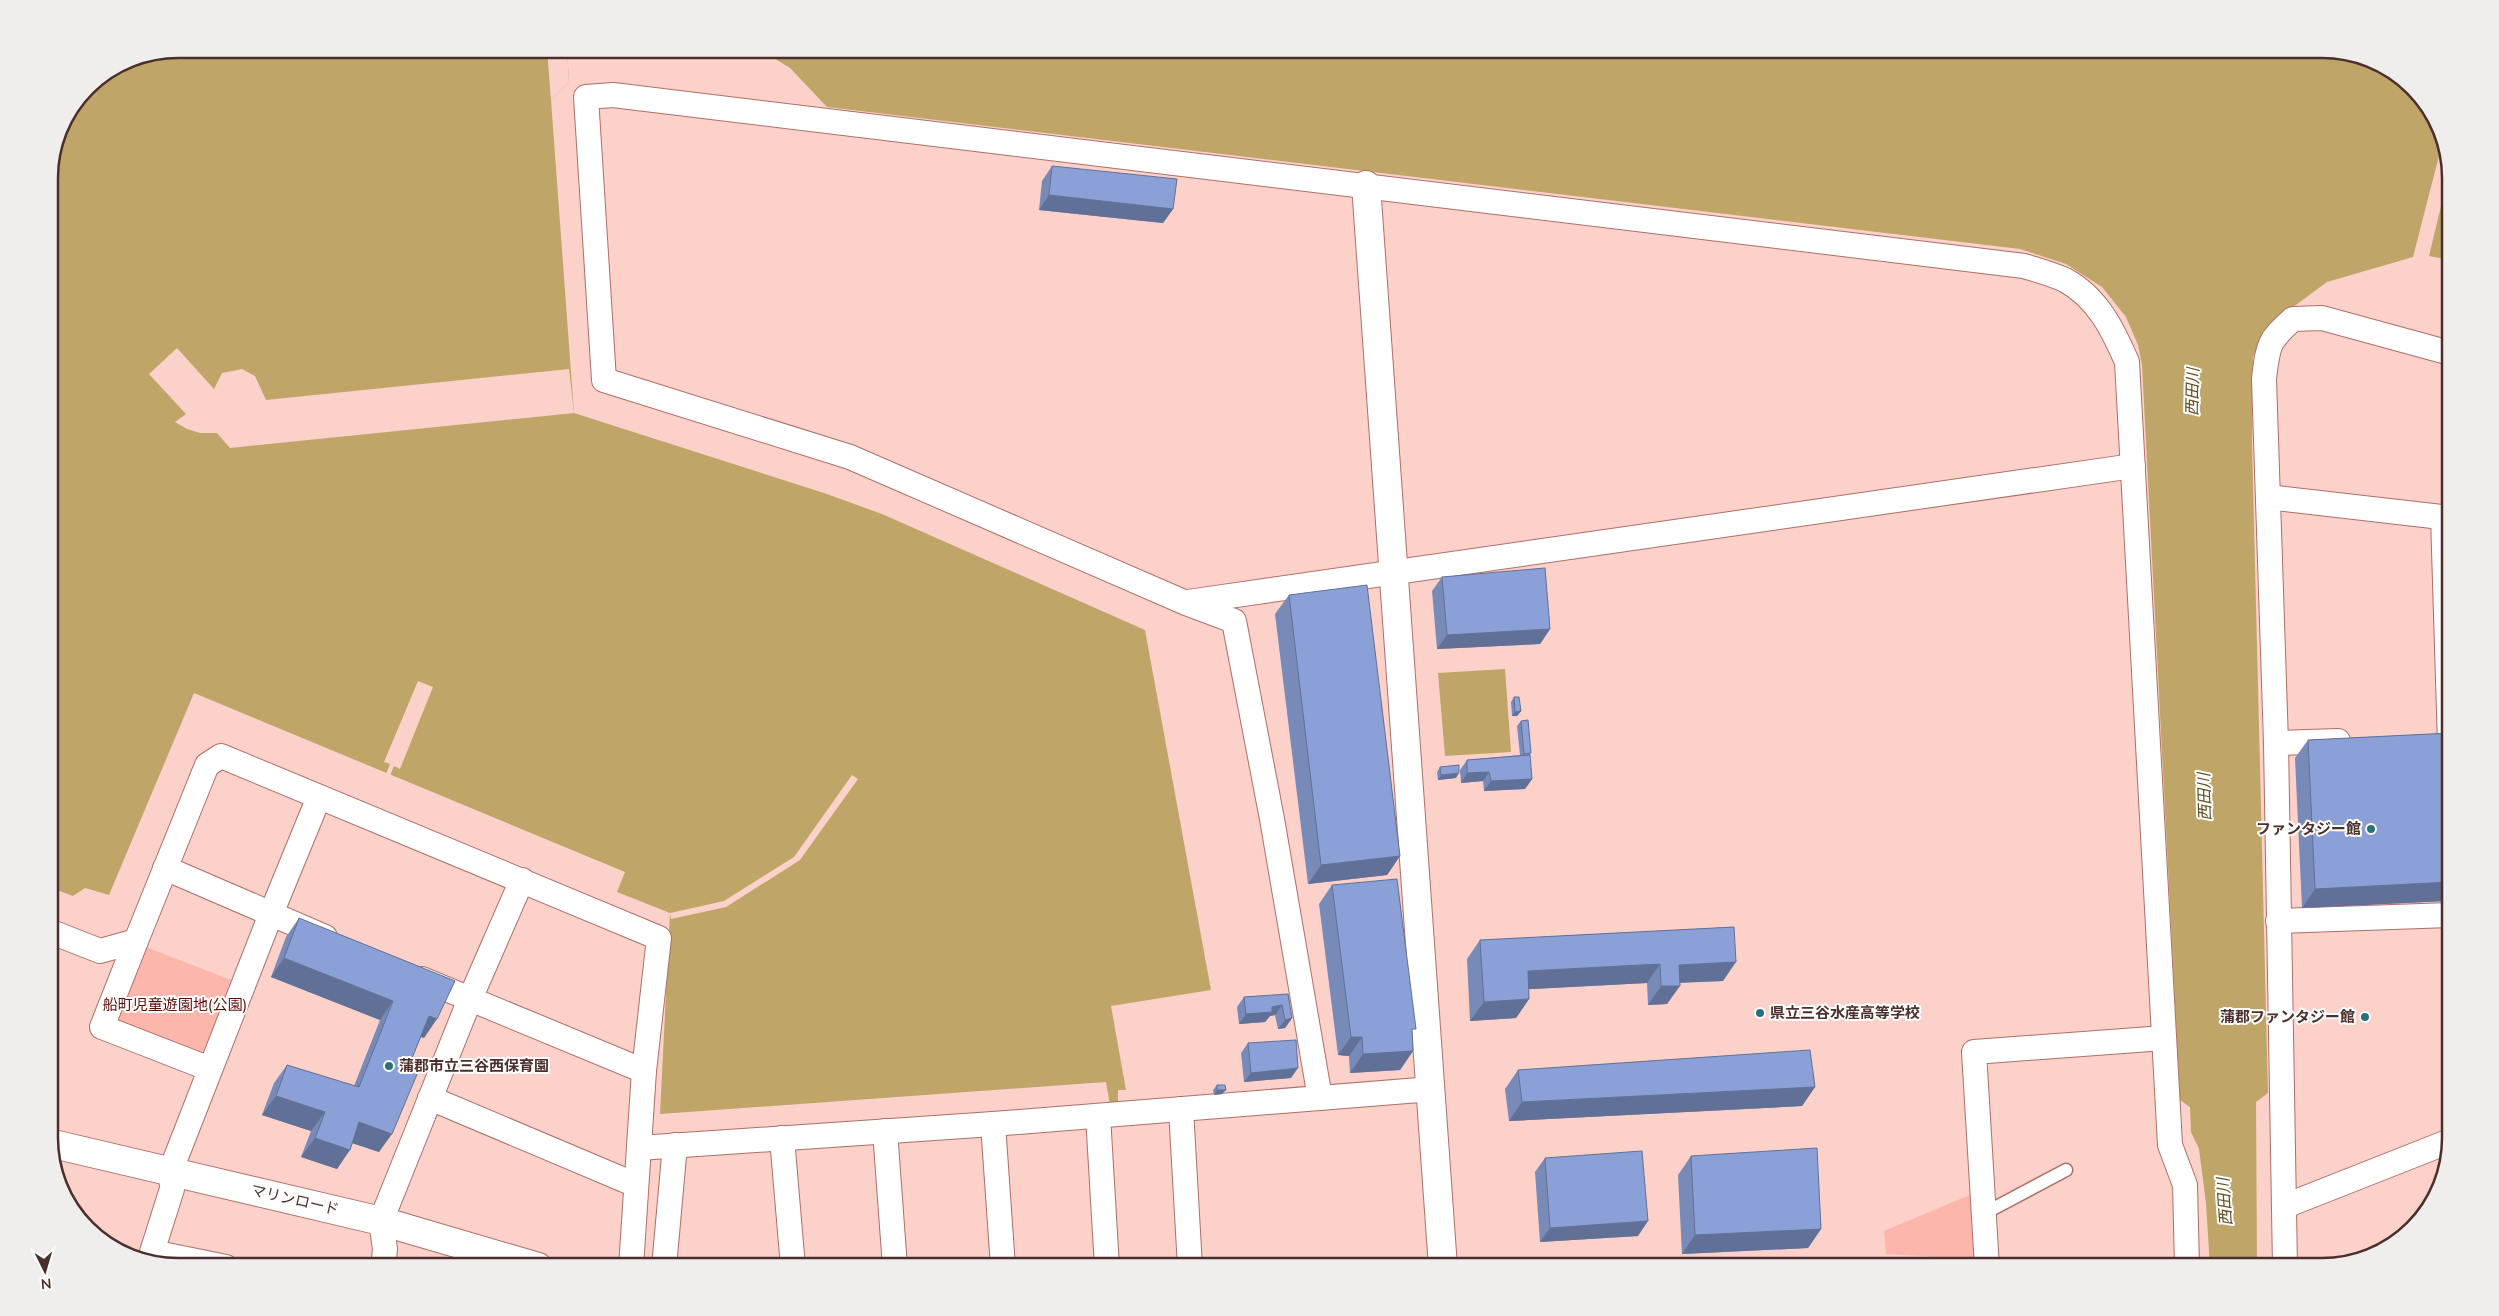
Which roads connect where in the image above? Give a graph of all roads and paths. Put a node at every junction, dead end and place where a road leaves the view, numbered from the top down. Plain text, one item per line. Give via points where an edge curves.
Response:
1 (1366, 185) junction
2 (2441, 351) edge
3 (2133, 466) junction
4 (2268, 497) junction
5 (2441, 516) edge
6 (1392, 573) junction
7 (1186, 603) junction
8 (2363, 741) edge
9 (2276, 743) junction
10 (319, 798) junction
11 (164, 868) junction
12 (522, 880) junction
13 (271, 914) junction
14 (2442, 915) edge
15 (2278, 921) junction
16 (58, 935) edge
17 (136, 940) junction
18 (343, 945) edge
19 (397, 968) edge
20 (470, 999) junction
21 (2164, 1038) junction
22 (210, 1069) junction
23 (644, 1071) junction
24 (1432, 1089) junction
25 (430, 1098) junction
26 (1320, 1098) junction
27 (1181, 1109) junction
28 (1098, 1116) junction
29 (993, 1124) junction
30 (885, 1131) junction
31 (782, 1138) junction
32 (2441, 1144) edge
33 (58, 1145) edge
34 (675, 1145) junction
35 (639, 1148) junction
36 (170, 1170) junction
37 (2066, 1170) dead end
38 (636, 1185) junction
39 (2285, 1206) junction
40 (1985, 1213) junction
41 (381, 1221) junction
42 (182, 1258) edge
43 (384, 1258) edge
44 (507, 1258) edge
45 (632, 1258) edge
46 (665, 1258) edge
47 (792, 1258) edge
48 (894, 1258) edge
49 (1002, 1258) edge
50 (1106, 1258) edge
51 (1189, 1258) edge
52 (1443, 1258) edge
53 (1987, 1258) edge
54 (2186, 1258) edge
55 (2285, 1258) edge

1 - 3 street via 2024,266 2065,280 2091,299 2110,323 2127,362
1 - 6 street
1 - 7 street via 613,95 586,97 604,380 850,456
2 - 4 street via 2322,318 2293,319 2273,336 2267,355 2264,379
3 - 6 street
3 - 21 street
4 - 5 street
4 - 9 street
6 - 7 street
6 - 24 street
7 - 26 street via 1234,621
8 - 9 street
9 - 15 street
10 - 11 street via 221,756 207,765
10 - 12 street
10 - 13 street
11 - 13 street
11 - 17 street
12 - 20 street
12 - 23 street via 659,938
13 - 18 street
13 - 22 street
14 - 15 street
15 - 39 street
16 - 17 street via 100,951
17 - 22 street via 102,1028
19 - 20 street
20 - 23 street
20 - 25 street
21 - 40 street via 1974,1052
21 - 54 street via 2170,1145 2185,1186
22 - 36 street
23 - 35 street
24 - 26 street
24 - 52 street
25 - 38 street
25 - 41 street
26 - 27 street
27 - 28 street
27 - 51 street
28 - 29 street
28 - 50 street
29 - 30 street
29 - 49 street
30 - 31 street
30 - 48 street
31 - 34 street
31 - 47 street
32 - 39 street
33 - 36 street, マリンロード
34 - 35 street
34 - 46 street
35 - 38 street
36 - 41 street, マリンロード
36 - 42 street via 172,1189 152,1252
37 - 40 lane
38 - 45 street
39 - 55 street
40 - 53 street
41 - 43 street
41 - 44 street, マリンロード

